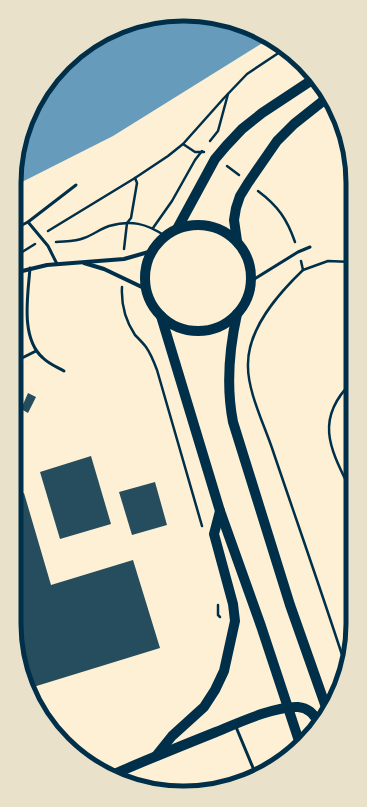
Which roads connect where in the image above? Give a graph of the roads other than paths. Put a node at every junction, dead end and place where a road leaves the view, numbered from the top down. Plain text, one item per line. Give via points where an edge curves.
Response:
1 (310, 82) edge
2 (323, 101) edge
3 (76, 184) dead end
4 (28, 222) junction
5 (21, 226) edge
6 (177, 229) junction
7 (237, 241) junction
8 (310, 247) dead end
9 (152, 251) junction
10 (82, 262) junction
11 (57, 264) junction
12 (30, 268) junction
13 (21, 271) edge
14 (251, 281) junction
15 (146, 289) junction
16 (237, 314) junction
17 (161, 316) junction
18 (36, 351) junction
19 (21, 358) edge
20 (64, 371) dead end
21 (220, 511) junction
22 (326, 700) edge
23 (288, 707) junction
24 (316, 717) edge
25 (235, 724) junction
26 (298, 738) edge
27 (156, 756) junction
28 (254, 770) edge
29 (118, 772) edge

1 - 6 main road via 262,113 226,146 215,159
2 - 7 main road via 277,141 240,196 234,220
3 - 4 lane
4 - 5 lane
4 - 11 lane via 45,242
6 - 7 main road via 195,225 213,227
6 - 9 main road via 165,236
7 - 14 main road via 248,260
8 - 14 lane
9 - 10 street via 124,259
9 - 15 main road via 146,269
10 - 11 street
10 - 15 street via 104,269
11 - 12 street
12 - 13 street
12 - 18 lane via 27,319 28,330
14 - 16 main road via 249,293
15 - 17 main road via 149,299
16 - 17 main road via 222,325 204,330 190,330 177,326
16 - 22 main road via 229,365 229,396 233,422 290,605
17 - 21 main road
18 - 19 lane
18 - 20 lane
21 - 23 main road
21 - 27 main road via 214,534 234,604 235,621 224,671 204,708 172,736
23 - 24 main road via 312,711
23 - 25 main road
23 - 26 main road
25 - 27 main road
25 - 28 lane
27 - 29 main road

